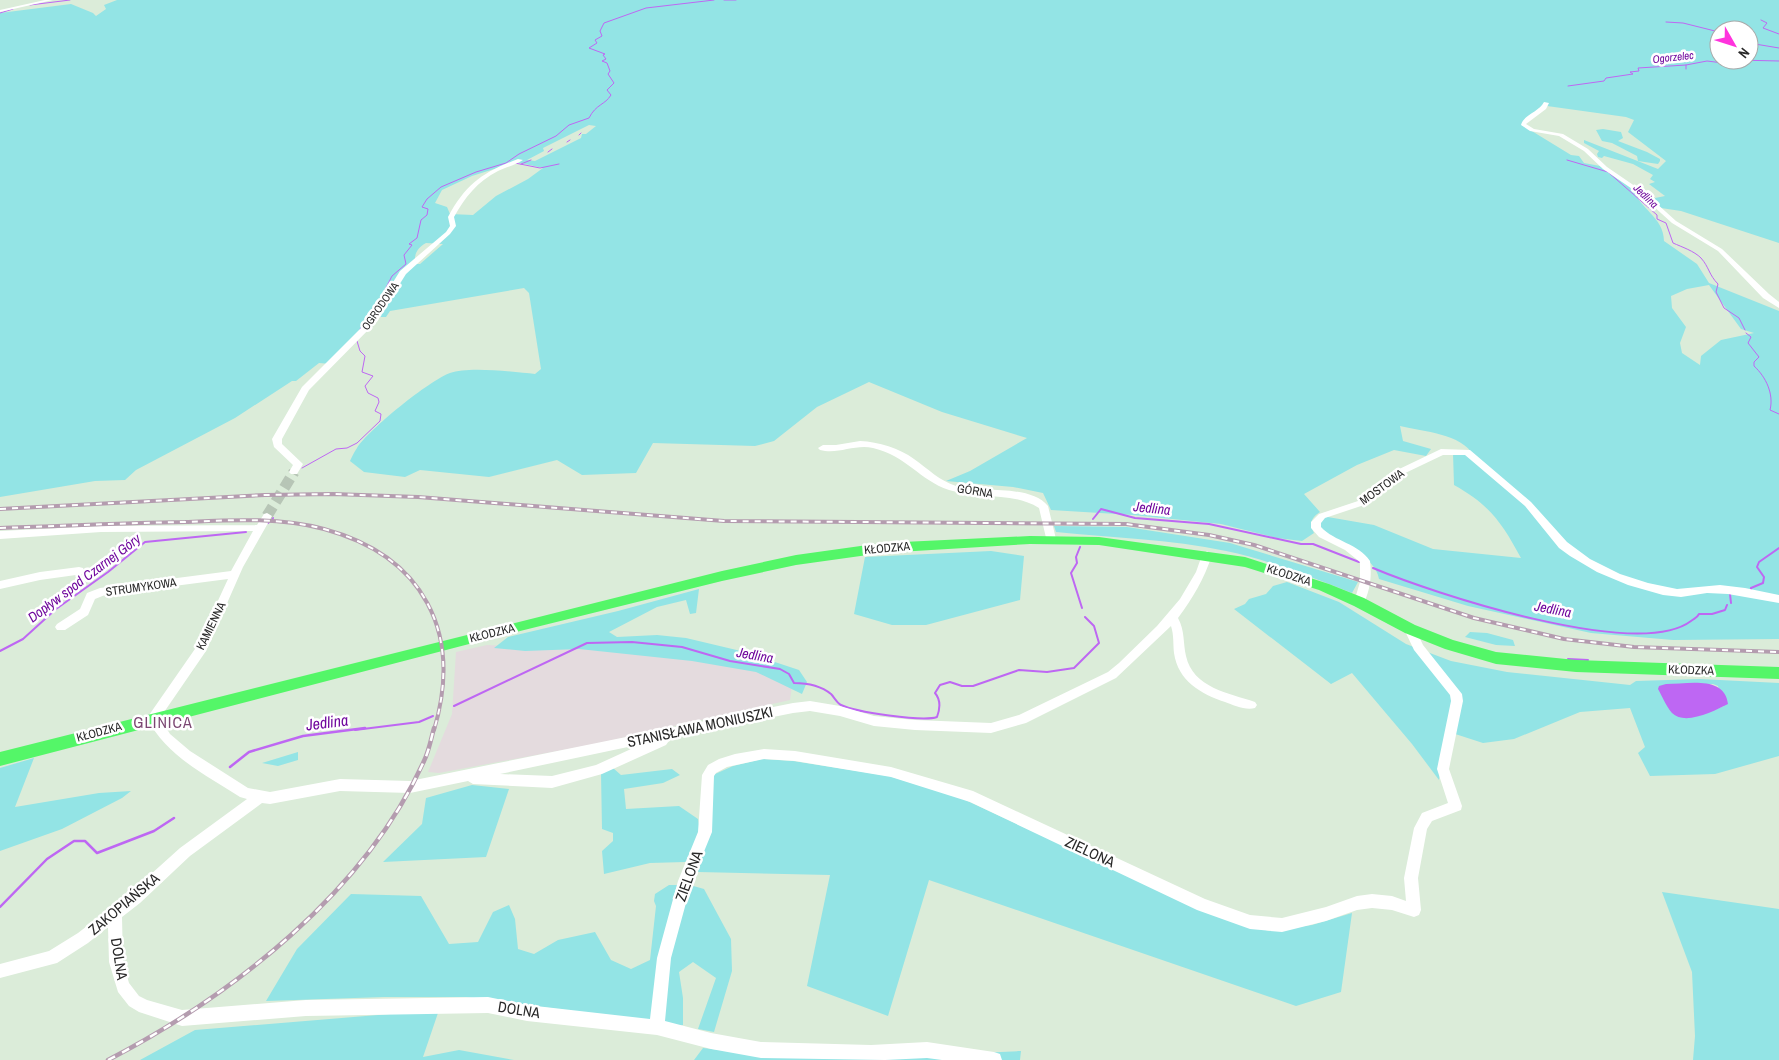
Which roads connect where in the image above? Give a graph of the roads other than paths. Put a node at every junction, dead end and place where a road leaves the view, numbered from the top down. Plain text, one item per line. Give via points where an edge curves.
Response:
1 (51, 0) edge
2 (0, 10) edge
3 (1546, 103) dead end
4 (520, 160) dead end
5 (1779, 306) edge
6 (823, 448) dead end
7 (294, 472) dead end
8 (268, 516) tunnel mouth
9 (259, 528) junction
10 (0, 535) edge
11 (1051, 539) junction
12 (1206, 555) junction
13 (79, 571) dead end
14 (235, 574) junction
15 (0, 585) edge
16 (1779, 600) edge
17 (1359, 602) junction
18 (1171, 618) junction
19 (61, 627) dead end
20 (1410, 629) junction
21 (1779, 672) edge
22 (1251, 705) dead end
23 (153, 718) junction
24 (667, 734) junction
25 (0, 759) edge
26 (459, 777) junction
27 (260, 797) junction
28 (115, 915) junction
29 (0, 971) edge
30 (657, 1027) junction
31 (994, 1060) edge

1 - 2 street
3 - 5 street via 1525,121 1524,127 1561,135 1595,156 1605,168 1674,222 1720,250
4 - 7 street, OGRODOWA via 490,172 472,184 451,217 453,226 444,238 403,273 372,320 305,389 277,439 277,445 298,464
6 - 11 street, GÓRNA via 829,450 863,444 886,448 908,457 941,483 953,488 1028,497 1043,506
8 - 9 street
9 - 10 street via 100,529
9 - 14 street, KAMIENNA
11 - 12 main road, KŁODZKA via 1099,541
11 - 23 main road, KŁODZKA via 840,552 722,576
12 - 17 main road, KŁODZKA via 1284,572
12 - 18 street, STANISŁAWA MONIUSZKI via 1188,595
13 - 15 street
14 - 19 street, STRUMYKOWA via 104,591 91,596 84,612
14 - 23 street, KAMIENNA via 202,648
16 - 17 street, MOSTOWA via 1712,589 1679,594 1645,586 1590,563 1561,543 1528,504 1467,452 1442,452 1396,474 1367,501 1322,516 1316,522 1316,528 1326,538 1345,545 1366,561 1366,587
17 - 20 main road, KŁODZKA
18 - 22 street via 1177,625 1180,657 1197,683 1218,697
18 - 24 street, STANISŁAWA MONIUSZKI via 1112,675 1006,725 991,728 899,724 810,706
20 - 21 main road, KŁODZKA via 1496,658 1538,664
20 - 30 street, ZIELONA via 1418,647 1456,694 1457,701 1443,769 1456,806 1427,817 1421,828 1411,878 1414,910 1372,901 1282,925 1250,922 1202,905 973,797 891,772 795,756 764,754 743,757 723,763 712,769 708,776 705,832 681,881 664,958
23 - 25 main road, KŁODZKA
23 - 27 street, STANISŁAWA MONIUSZKI via 166,738 186,755 245,793
24 - 26 street, STANISŁAWA MONIUSZKI
24 - 26 street via 662,741 598,770 552,782
26 - 27 street, STANISŁAWA MONIUSZKI via 410,787 340,785 279,797
27 - 28 street, ZAKOPIAŃSKA via 185,852
28 - 29 street, ZAKOPIAŃSKA via 52,958
28 - 30 street, DOLNA via 116,962 124,987 134,1001 144,1007 182,1018 306,1008 488,1005 527,1013
30 - 31 street, DOLNA via 761,1050 871,1053 927,1050

